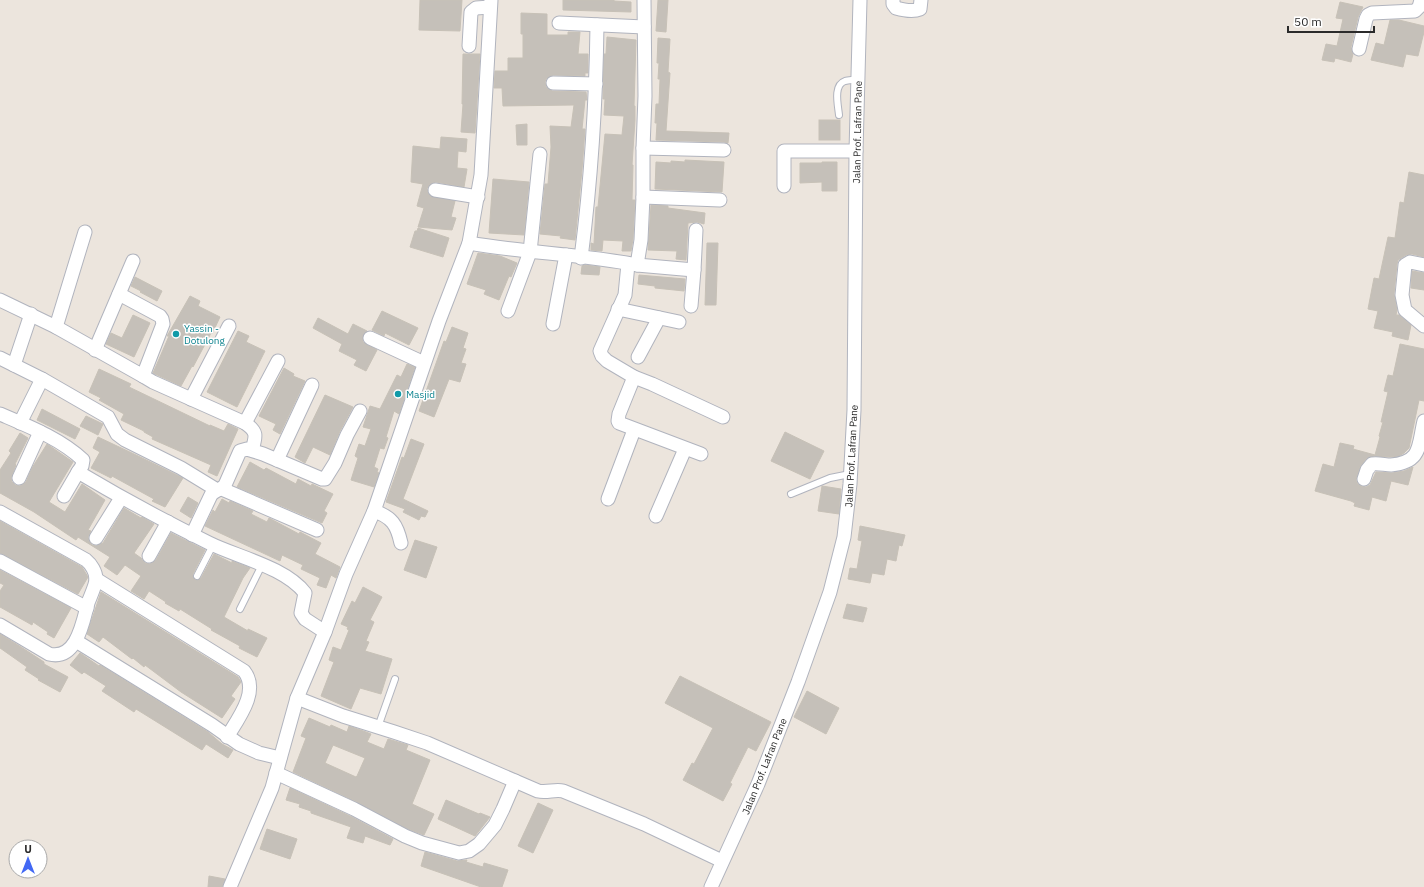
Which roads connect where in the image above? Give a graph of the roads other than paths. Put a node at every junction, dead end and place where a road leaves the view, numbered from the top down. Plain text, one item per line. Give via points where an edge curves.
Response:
1 (644, 0) edge
2 (860, 0) edge
3 (893, 0) edge
4 (922, 0) edge
5 (1421, 0) edge
6 (490, 4) edge
7 (559, 23) dead end
8 (597, 25) junction
9 (644, 27) junction
10 (469, 46) dead end
11 (1359, 49) dead end
12 (858, 79) junction
13 (553, 83) dead end
14 (596, 84) junction
15 (839, 115) dead end
16 (643, 148) junction
17 (724, 150) dead end
18 (856, 151) junction
19 (540, 154) dead end
20 (784, 186) dead end
21 (435, 190) dead end
22 (478, 197) junction
23 (643, 197) junction
24 (720, 200) dead end
25 (696, 230) dead end
26 (85, 232) dead end
27 (469, 243) junction
28 (530, 252) junction
29 (566, 255) junction
30 (581, 258) junction
31 (133, 262) dead end
32 (633, 265) junction
33 (1424, 265) edge
34 (694, 270) junction
35 (119, 294) junction
36 (0, 300) edge
37 (691, 306) dead end
38 (618, 309) junction
39 (508, 311) dead end
40 (31, 314) junction
41 (659, 318) junction
42 (679, 322) dead end
43 (553, 324) dead end
44 (229, 326) dead end
45 (1424, 326) edge
46 (56, 327) junction
47 (370, 338) dead end
48 (96, 350) junction
49 (638, 356) dead end
50 (0, 358) edge
51 (278, 361) dead end
52 (424, 363) junction
53 (14, 365) junction
54 (143, 376) junction
55 (634, 377) junction
56 (42, 379) junction
57 (312, 385) dead end
58 (191, 399) junction
59 (360, 411) dead end
60 (0, 414) edge
61 (723, 417) dead end
62 (1424, 421) edge
63 (20, 423) junction
64 (245, 423) junction
65 (634, 430) junction
66 (40, 432) junction
67 (684, 449) junction
68 (252, 450) junction
69 (701, 454) dead end
70 (277, 460) junction
71 (78, 472) junction
72 (850, 474) junction
73 (19, 478) dead end
74 (1364, 479) dead end
75 (219, 489) junction
76 (791, 494) dead end
77 (64, 496) dead end
78 (121, 498) junction
79 (608, 499) dead end
80 (374, 511) junction
81 (0, 512) edge
82 (656, 516) dead end
83 (168, 522) junction
84 (316, 530) dead end
85 (192, 535) junction
86 (96, 538) dead end
87 (401, 543) dead end
88 (213, 545) junction
89 (149, 556) dead end
90 (0, 561) edge
91 (262, 565) junction
92 (197, 576) dead end
93 (96, 579) junction
94 (86, 608) junction
95 (240, 609) dead end
96 (0, 624) edge
97 (325, 632) junction
98 (76, 641) junction
99 (395, 678) dead end
100 (297, 698) junction
101 (378, 727) junction
102 (227, 737) junction
103 (280, 758) junction
104 (276, 773) junction
105 (514, 781) junction
106 (722, 861) junction
107 (230, 887) edge
108 (711, 887) edge

1 - 9 street
2 - 12 street, Jalan Prof. Lafran Pane
3 - 4 street via 896,8 912,10 920,9
5 - 11 street via 1420,7 1415,11 1368,15
6 - 10 street via 476,8 472,12
6 - 22 street
7 - 8 street
8 - 9 street
8 - 14 street
9 - 16 street
12 - 15 lane via 845,81 839,85
12 - 18 street, Jalan Prof. Lafran Pane
13 - 14 street
14 - 30 street
16 - 17 street
16 - 23 street
18 - 20 street via 784,151
18 - 72 street, Jalan Prof. Lafran Pane via 854,410
19 - 28 street
21 - 22 street
22 - 27 street
23 - 24 street
23 - 32 street via 641,240
25 - 34 street
26 - 46 street
27 - 28 street
27 - 52 street
28 - 29 street
28 - 39 street
29 - 30 street
29 - 43 street
30 - 32 street
31 - 35 street
32 - 34 street
32 - 38 street via 625,295
33 - 45 street via 1410,262 1405,265 1402,295 1405,310
34 - 37 street
35 - 48 street
35 - 54 street via 162,319 163,324
36 - 40 street
38 - 41 street
38 - 55 street via 600,351 607,361
40 - 46 street
40 - 53 street
41 - 42 street
41 - 49 street
44 - 58 street
46 - 48 street
47 - 52 street
48 - 54 street
50 - 53 street
51 - 64 street
52 - 80 street
53 - 56 street
54 - 58 street
55 - 61 street
55 - 65 street via 618,421
56 - 63 street
56 - 75 street via 108,417 117,434 125,440
57 - 70 street
58 - 64 street
59 - 70 street via 325,479
60 - 63 street
62 - 74 street via 1417,451 1412,459 1389,465 1372,464
63 - 66 street
64 - 68 street via 255,431
65 - 67 street
65 - 79 street
66 - 71 street via 84,460
66 - 73 street
67 - 69 street
67 - 82 street
68 - 70 street
68 - 75 street via 244,449 239,453 225,485
71 - 77 street
71 - 78 street
72 - 76 lane via 830,478
72 - 106 street, Jalan Prof. Lafran Pane via 847,520 830,592 758,784
75 - 84 street
75 - 85 street via 211,495
78 - 83 street
78 - 86 street
80 - 87 street via 387,516 395,525
80 - 97 street via 346,574
81 - 93 street via 86,560 92,567
83 - 85 street
83 - 89 street
85 - 88 street
88 - 91 street
88 - 92 lane
90 - 94 street
91 - 95 lane
91 - 97 street via 300,586 304,593 302,613 306,619
93 - 94 street
93 - 102 street via 244,671 250,681 248,697
94 - 98 street
96 - 98 street via 53,654 64,653
97 - 100 street
98 - 102 street via 212,725
99 - 101 lane
100 - 101 street
100 - 103 street
101 - 105 street via 427,743
102 - 103 street via 248,749
103 - 104 street
104 - 105 street via 354,808 405,836 459,853 469,851 479,844 495,825
104 - 107 street
105 - 106 street via 546,793 563,791 644,824
106 - 108 street, Jalan Prof. Lafran Pane

